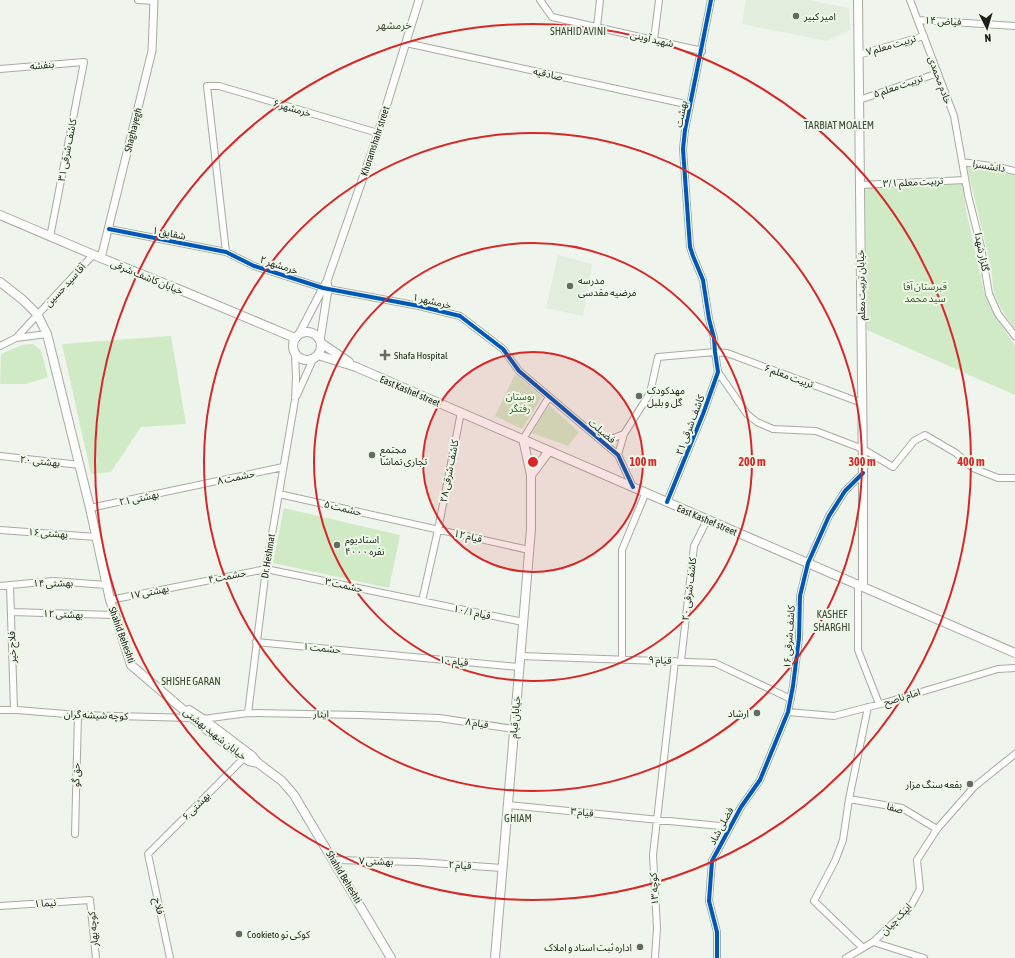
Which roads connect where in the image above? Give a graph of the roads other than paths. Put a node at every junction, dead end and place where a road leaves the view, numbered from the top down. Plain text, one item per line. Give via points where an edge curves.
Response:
1 (138, 0) edge
2 (154, 0) edge
3 (419, 0) edge
4 (600, 0) edge
5 (659, 0) edge
6 (711, 0) edge
7 (858, 0) edge
8 (910, 0) edge
9 (542, 1) edge
10 (918, 20) junction
11 (1015, 26) edge
12 (596, 27) junction
13 (924, 36) junction
14 (654, 40) junction
15 (406, 43) junction
16 (702, 51) junction
17 (858, 55) junction
18 (84, 62) joint
19 (0, 69) edge
20 (938, 73) junction
21 (859, 100) junction
22 (690, 104) junction
23 (378, 133) junction
24 (962, 162) junction
25 (1015, 170) edge
26 (966, 180) junction
27 (860, 185) junction
28 (0, 215) edge
29 (109, 230) junction
30 (50, 237) junction
31 (226, 252) junction
32 (93, 255) junction
33 (101, 258) junction
34 (0, 282) edge
35 (325, 288) junction
36 (37, 314) junction
37 (47, 334) junction
38 (297, 336) junction
39 (1015, 336) edge
40 (16, 338) junction
41 (320, 342) junction
42 (0, 346) edge
43 (715, 352) junction
44 (295, 353) junction
45 (316, 356) junction
46 (356, 367) junction
47 (718, 372) junction
48 (549, 397) junction
49 (295, 400) junction
50 (862, 402) junction
51 (461, 412) junction
52 (624, 434) junction
53 (523, 439) junction
54 (603, 442) junction
55 (863, 450) junction
56 (549, 451) junction
57 (618, 455) junction
58 (0, 456) edge
59 (80, 465) junction
60 (283, 467) junction
61 (863, 472) junction
62 (531, 475) junction
63 (1015, 478) edge
64 (633, 487) junction
65 (188, 488) joint
66 (646, 492) junction
67 (279, 494) junction
68 (667, 502) junction
69 (90, 508) junction
70 (707, 520) junction
71 (408, 523) joint
72 (0, 530) edge
73 (438, 530) junction
74 (96, 537) junction
75 (529, 550) junction
76 (808, 563) junction
77 (266, 569) junction
78 (862, 571) junction
79 (188, 584) joint
80 (10, 585) junction
81 (106, 585) junction
82 (857, 585) junction
83 (0, 586) edge
84 (110, 600) junction
85 (422, 601) junction
86 (11, 612) junction
87 (114, 615) junction
88 (523, 622) junction
89 (256, 642) junction
90 (1015, 653) edge
91 (389, 654) joint
92 (520, 656) junction
93 (622, 659) junction
94 (678, 661) junction
95 (519, 667) junction
96 (1015, 668) edge
97 (791, 699) junction
98 (174, 701) junction
99 (878, 704) junction
100 (868, 707) junction
101 (0, 710) edge
102 (14, 710) junction
103 (788, 712) junction
104 (248, 713) junction
105 (78, 716) junction
106 (192, 718) junction
107 (439, 718) joint
108 (203, 719) junction
109 (514, 729) junction
110 (1015, 754) edge
111 (245, 757) junction
112 (258, 763) junction
113 (849, 799) junction
114 (508, 805) junction
115 (656, 819) junction
116 (730, 827) junction
117 (937, 829) junction
118 (75, 834) dead end
119 (148, 854) joint
120 (334, 860) junction
121 (418, 862) joint
122 (502, 868) junction
123 (90, 900) joint
124 (0, 906) edge
125 (873, 942) junction
126 (863, 948) junction
127 (96, 958) edge
128 (170, 958) edge
129 (391, 958) edge
130 (495, 958) edge
131 (655, 958) edge
132 (717, 958) edge
133 (846, 958) edge
134 (924, 958) edge

1 - 2 street
2 - 29 street, Shaghayegh via 152,52
3 - 15 street, Khoramshahr street
4 - 12 street
5 - 14 street
6 - 16 street, بهشت
7 - 17 main road, خیابان تربیت معلم
8 - 10 street, خادم محمدی
9 - 12 street, شهید آوینی via 552,17
10 - 11 street, فیاض ۱۴
10 - 13 street, خادم محمدی
12 - 14 street, شهید آوینی
13 - 17 street, تربیت معلم ۷
13 - 20 street, خادم محمدی
14 - 16 street, شهید آوینی
15 - 22 street, صادقیه
15 - 23 street, Khoramshahr street
16 - 22 street, بهشت
17 - 21 main road, خیابان تربیت معلم
18 - 19 street, بنفشه
18 - 30 street, کاشف شرقی ۳۱
20 - 21 street, تربیت معلم ۵
20 - 24 street, خادم محمدی via 954,116
21 - 27 main road, خیابان تربیت معلم
22 - 43 street, بهشت via 683,142 689,235 693,256 704,280
23 - 31 street, خرمشهر ۶ via 219,86 207,86
23 - 35 street, Khoramshahr street
24 - 25 street, دانشسرا
24 - 26 street, گلزار شهدا
26 - 27 street, تربیت معلم ۳/۱
26 - 39 street, گلزار شهدا via 990,294 998,314
27 - 50 main road, خیابان تربیت معلم
28 - 30 main road, خیابان کاشف شرقی
29 - 31 street, شقایق ۱
29 - 33 street, Shaghayegh
30 - 32 main road, خیابان کاشف شرقی
31 - 35 street, خرمشهر ۲ via 254,266
32 - 33 main road, خیابان کاشف شرقی
32 - 36 street, آقا سید حسین
33 - 38 main road, خیابان کاشف شرقی
34 - 36 main road, Shahid Beheshti
35 - 38 street
35 - 41 street, Khoramshahr street
35 - 48 street, خرمشهر ۱ via 460,316 503,349 519,371
36 - 37 main road, Shahid Beheshti
36 - 40 street, آقا سید حسین
37 - 40 street
37 - 59 main road, Shahid Beheshti
38 - 41 main road via 312,332
38 - 44 main road via 293,348
40 - 42 street
41 - 45 main road via 321,347
41 - 46 main road
43 - 47 street, کاشف شرقی ۲۱
43 - 50 street, تربیت معلم ۶ via 727,353
43 - 52 street, فضیلت via 658,357 650,393
44 - 45 main road via 302,359
44 - 49 street
45 - 46 main road
45 - 49 street
46 - 51 main road, East Kashef street
47 - 55 street via 747,414 757,422 773,428 816,431
47 - 68 street, کاشف شرقی ۲۱ via 704,414
48 - 53 street
48 - 54 street, فضیلت
49 - 60 street, Dr. Heshmat
50 - 55 main road, خیابان تربیت معلم
51 - 53 main road, East Kashef street
51 - 73 street, کاشف شرقی ۲۸
52 - 54 street
52 - 57 street, فضیلت
53 - 56 main road, East Kashef street
53 - 62 main road, خیابان قیام
54 - 57 street, فضیلت
55 - 61 main road, خیابان تربیت معلم
55 - 63 street via 892,468 914,441 925,435 956,453 973,468 998,478
56 - 62 main road
56 - 64 main road, East Kashef street
57 - 64 street, فضیلت
58 - 59 street, بهشتی ۲۰
59 - 69 main road, Shahid Beheshti
60 - 65 street, حشمت ۸
60 - 67 street, Dr. Heshmat
61 - 76 street, کاشف شرقی ۱۶ via 845,491 822,530
61 - 78 main road, خیابان تربیت معلم
62 - 75 main road, خیابان قیام
64 - 66 main road, East Kashef street
65 - 69 street, بهشتی ۲۱
66 - 68 main road, East Kashef street
66 - 93 street via 622,550
67 - 71 street, حشمت ۵
67 - 77 street, Dr. Heshmat
68 - 70 main road, East Kashef street
69 - 74 main road, Shahid Beheshti
70 - 76 main road, East Kashef street
70 - 94 street, کاشف شرقی ۲۰ via 694,546
71 - 73 street, قیام ۱۲
72 - 74 street, بهشتی ۱۶
73 - 75 street, قیام ۱۲
73 - 85 street, کاشف شرقی ۲۸
74 - 81 main road, Shahid Beheshti
75 - 88 main road, خیابان قیام
76 - 82 main road, East Kashef street
76 - 97 street, کاشف شرقی ۱۶ via 800,596 799,638
77 - 79 street, حشمت ۴
77 - 85 street, حشمت ۳
77 - 89 street, Dr. Heshmat
78 - 82 main road, خیابان تربیت معلم
78 - 82 main road
79 - 84 street, بهشتی ۱۷
80 - 81 street, بهشتی ۱۴ via 53,581
80 - 83 street, بهشتی ۱۴
80 - 86 street, فلاح خیر
81 - 84 main road, Shahid Beheshti
82 - 90 main road, East Kashef street
82 - 99 street via 858,650
84 - 87 main road, Shahid Beheshti
85 - 88 street, قیام ۱۰/۱
86 - 87 street, بهشتی ۱۲
86 - 102 street, فلاح خیر
87 - 98 main road, Shahid Beheshti via 132,665
88 - 92 main road, خیابان قیام
89 - 91 street, حشمت ۱
89 - 104 street, Dr. Heshmat
91 - 95 street, قیام ۱۰
92 - 93 street, قیام ۹
92 - 95 main road, خیابان قیام
93 - 94 street, قیام ۹
94 - 97 street, قیام ۹ via 715,663
94 - 115 street, کاشف شرقی ۲۰
95 - 109 main road, خیابان قیام
96 - 99 street, امام ناصح via 998,668
97 - 103 street, کاشف شرقی ۱۶
98 - 106 main road, خیابان شهید بهشتی
98 - 108 main road, Shahid Beheshti
99 - 100 street, امام ناصح
100 - 103 street, امام ناصح via 834,716
100 - 113 street
101 - 102 street, کوچه شیشه گران
102 - 105 street, کوچه شیشه گران
103 - 116 street, فضلی شاد via 760,780
104 - 107 street, ایثار
104 - 108 street, ایثار
105 - 106 street, کوچه شیشه گران
105 - 118 street, حق گو
106 - 111 main road, خیابان شهید بهشتی
107 - 109 street, قیام ۸
108 - 112 main road, Shahid Beheshti
109 - 114 main road, خیابان قیام
110 - 117 street, ایپک چیان via 974,787
111 - 112 main road, خیابان شهید بهشتی
111 - 119 street, بهشتی ۶
112 - 120 main road, Shahid Beheshti via 282,780 294,795
113 - 117 street, صفا via 902,808
113 - 126 street via 843,840 814,901
114 - 115 street, قیام ۳
114 - 122 main road, خیابان قیام
115 - 116 street, قیام ۳
115 - 131 street, کوچه ۱۳ via 653,855 657,928
116 - 132 street, فضلی شاد via 711,865 709,901 717,932
117 - 125 street, ایپک چیان via 917,860 920,889 912,904
119 - 128 street, فلاح
120 - 121 street, بهشتی ۷
120 - 129 main road, Shahid Beheshti
121 - 122 street, قیام ۲
122 - 130 main road, خیابان قیام
123 - 124 street, نیما ۱
123 - 127 street, کوچه بهار
125 - 126 street, ایپک چیان
125 - 134 street
126 - 133 street, ایپک چیان

